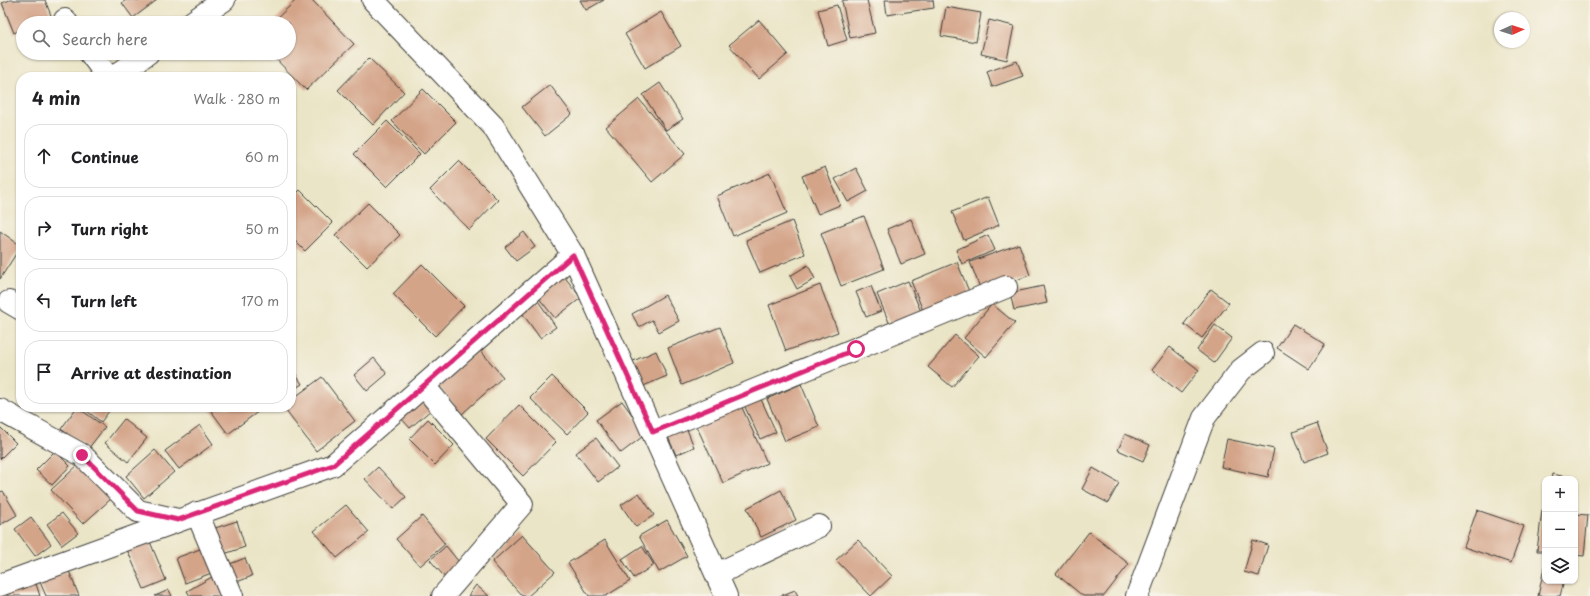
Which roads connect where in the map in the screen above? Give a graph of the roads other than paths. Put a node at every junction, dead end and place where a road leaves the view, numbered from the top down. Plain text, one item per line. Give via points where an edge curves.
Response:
1 (224, 0) edge
2 (373, 0) edge
3 (201, 16) edge
4 (95, 60) edge
5 (138, 60) edge
6 (104, 72) edge
7 (121, 72) edge
8 (573, 255) junction
9 (1006, 287) dead end
10 (1263, 353) dead end
11 (424, 386) junction
12 (13, 412) edge
13 (653, 432) junction
14 (187, 517) junction
15 (819, 526) dead end
16 (717, 574) junction
17 (0, 585) edge
18 (232, 596) edge
19 (443, 596) edge
20 (726, 596) edge
21 (1137, 596) edge

1 - 3 street
2 - 8 street via 493,126
4 - 6 street
5 - 7 street
8 - 11 street
8 - 13 street
9 - 13 street
10 - 21 street via 1241,370 1204,418
11 - 14 street via 333,465
11 - 19 street via 522,504
12 - 14 street via 82,455 138,511
13 - 16 street
14 - 17 street
14 - 18 street
15 - 16 street
16 - 20 street

